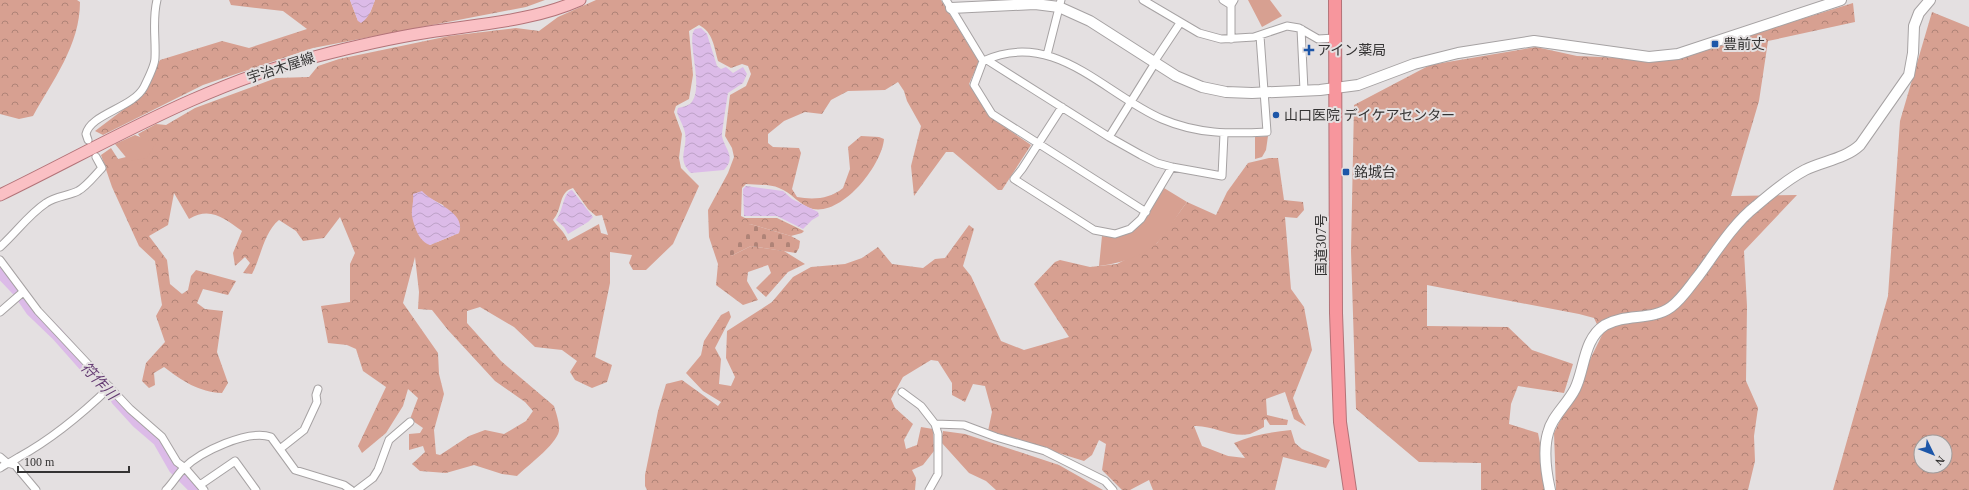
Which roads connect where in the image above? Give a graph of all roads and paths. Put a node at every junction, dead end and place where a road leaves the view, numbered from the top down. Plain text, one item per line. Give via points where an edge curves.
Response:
1 (157, 0) edge
2 (580, 0) edge
3 (1143, 0) edge
4 (1223, 0) edge
5 (1335, 0) edge
6 (1841, 0) edge
7 (1930, 0) edge
8 (1233, 3) edge
9 (948, 4) edge
10 (1060, 4) edge
11 (1180, 23) junction
12 (1301, 29) junction
13 (1260, 36) junction
14 (1335, 38) junction
15 (1231, 39) junction
16 (1047, 55) junction
17 (985, 61) junction
18 (1155, 62) junction
19 (1336, 88) junction
20 (1304, 90) junction
21 (1264, 92) junction
22 (1130, 102) junction
23 (1062, 107) junction
24 (1224, 134) junction
25 (1109, 137) junction
26 (88, 140) dead end
27 (1039, 144) junction
28 (96, 157) dead end
29 (1172, 167) junction
30 (0, 195) edge
31 (1146, 212) junction
32 (0, 247) edge
33 (0, 260) edge
34 (23, 292) junction
35 (0, 312) edge
36 (110, 387) junction
37 (318, 390) dead end
38 (902, 392) dead end
39 (410, 422) dead end
40 (935, 424) junction
41 (280, 449) junction
42 (0, 457) edge
43 (7, 463) junction
44 (0, 468) edge
45 (184, 468) junction
46 (202, 488) edge
47 (36, 490) edge
48 (166, 490) edge
49 (256, 490) edge
50 (351, 490) edge
51 (358, 490) edge
52 (929, 490) edge
53 (1114, 490) edge
54 (1350, 490) edge
55 (1550, 490) edge

1 - 26 street via 154,10 155,59 144,87 135,99 90,126 86,134
2 - 30 main road, 宇治木屋線 via 521,18 392,39 313,57 278,68 167,111
3 - 11 street
4 - 8 street
5 - 14 highway, 国道307号
6 - 19 street via 1678,54 1648,57 1534,41 1458,53 1414,64 1358,85
7 - 55 street via 1919,13 1914,26 1909,75 1853,152 1805,170 1756,206 1742,219 1672,307 1661,314 1627,317 1598,330 1588,349 1574,390 1547,433 1546,466
8 - 15 street
9 - 10 street
9 - 17 street
10 - 16 street
10 - 18 street
11 - 15 street via 1199,34
11 - 18 street
12 - 13 street via 1287,26
12 - 14 street via 1318,39
12 - 20 street
13 - 15 street
13 - 21 street
14 - 19 highway, 国道307号
16 - 17 street via 1018,53
16 - 22 street via 1081,69
17 - 23 street
17 - 27 street via 974,85 992,114
18 - 21 street via 1176,76 1202,87 1226,92
18 - 22 street
19 - 20 street
19 - 54 highway, 国道307号 via 1336,313 1340,422
20 - 21 street
21 - 24 street via 1267,132
22 - 24 street via 1162,119 1205,132
22 - 25 street
23 - 25 street
23 - 27 street
24 - 29 street via 1222,176
25 - 29 street via 1146,158
27 - 31 street
27 - 31 street via 1014,179 1021,184 1094,230 1108,234 1123,233 1130,229
28 - 32 street via 102,168 79,191 46,203
29 - 31 street
33 - 34 street
34 - 35 street
34 - 36 street
36 - 43 street via 64,426 20,457
36 - 45 street via 139,418 162,437 177,462
37 - 41 street via 317,402 304,430
38 - 40 street via 920,406
39 - 51 street via 389,440 378,470 373,478
40 - 52 street via 938,434 938,474
40 - 53 street via 964,425 1045,451 1105,480
41 - 45 street via 271,437 264,435 235,439 207,452
41 - 50 street via 295,470 344,485
42 - 43 street
43 - 44 street
43 - 47 street via 15,465
45 - 46 street
45 - 48 street
46 - 49 street via 235,461

